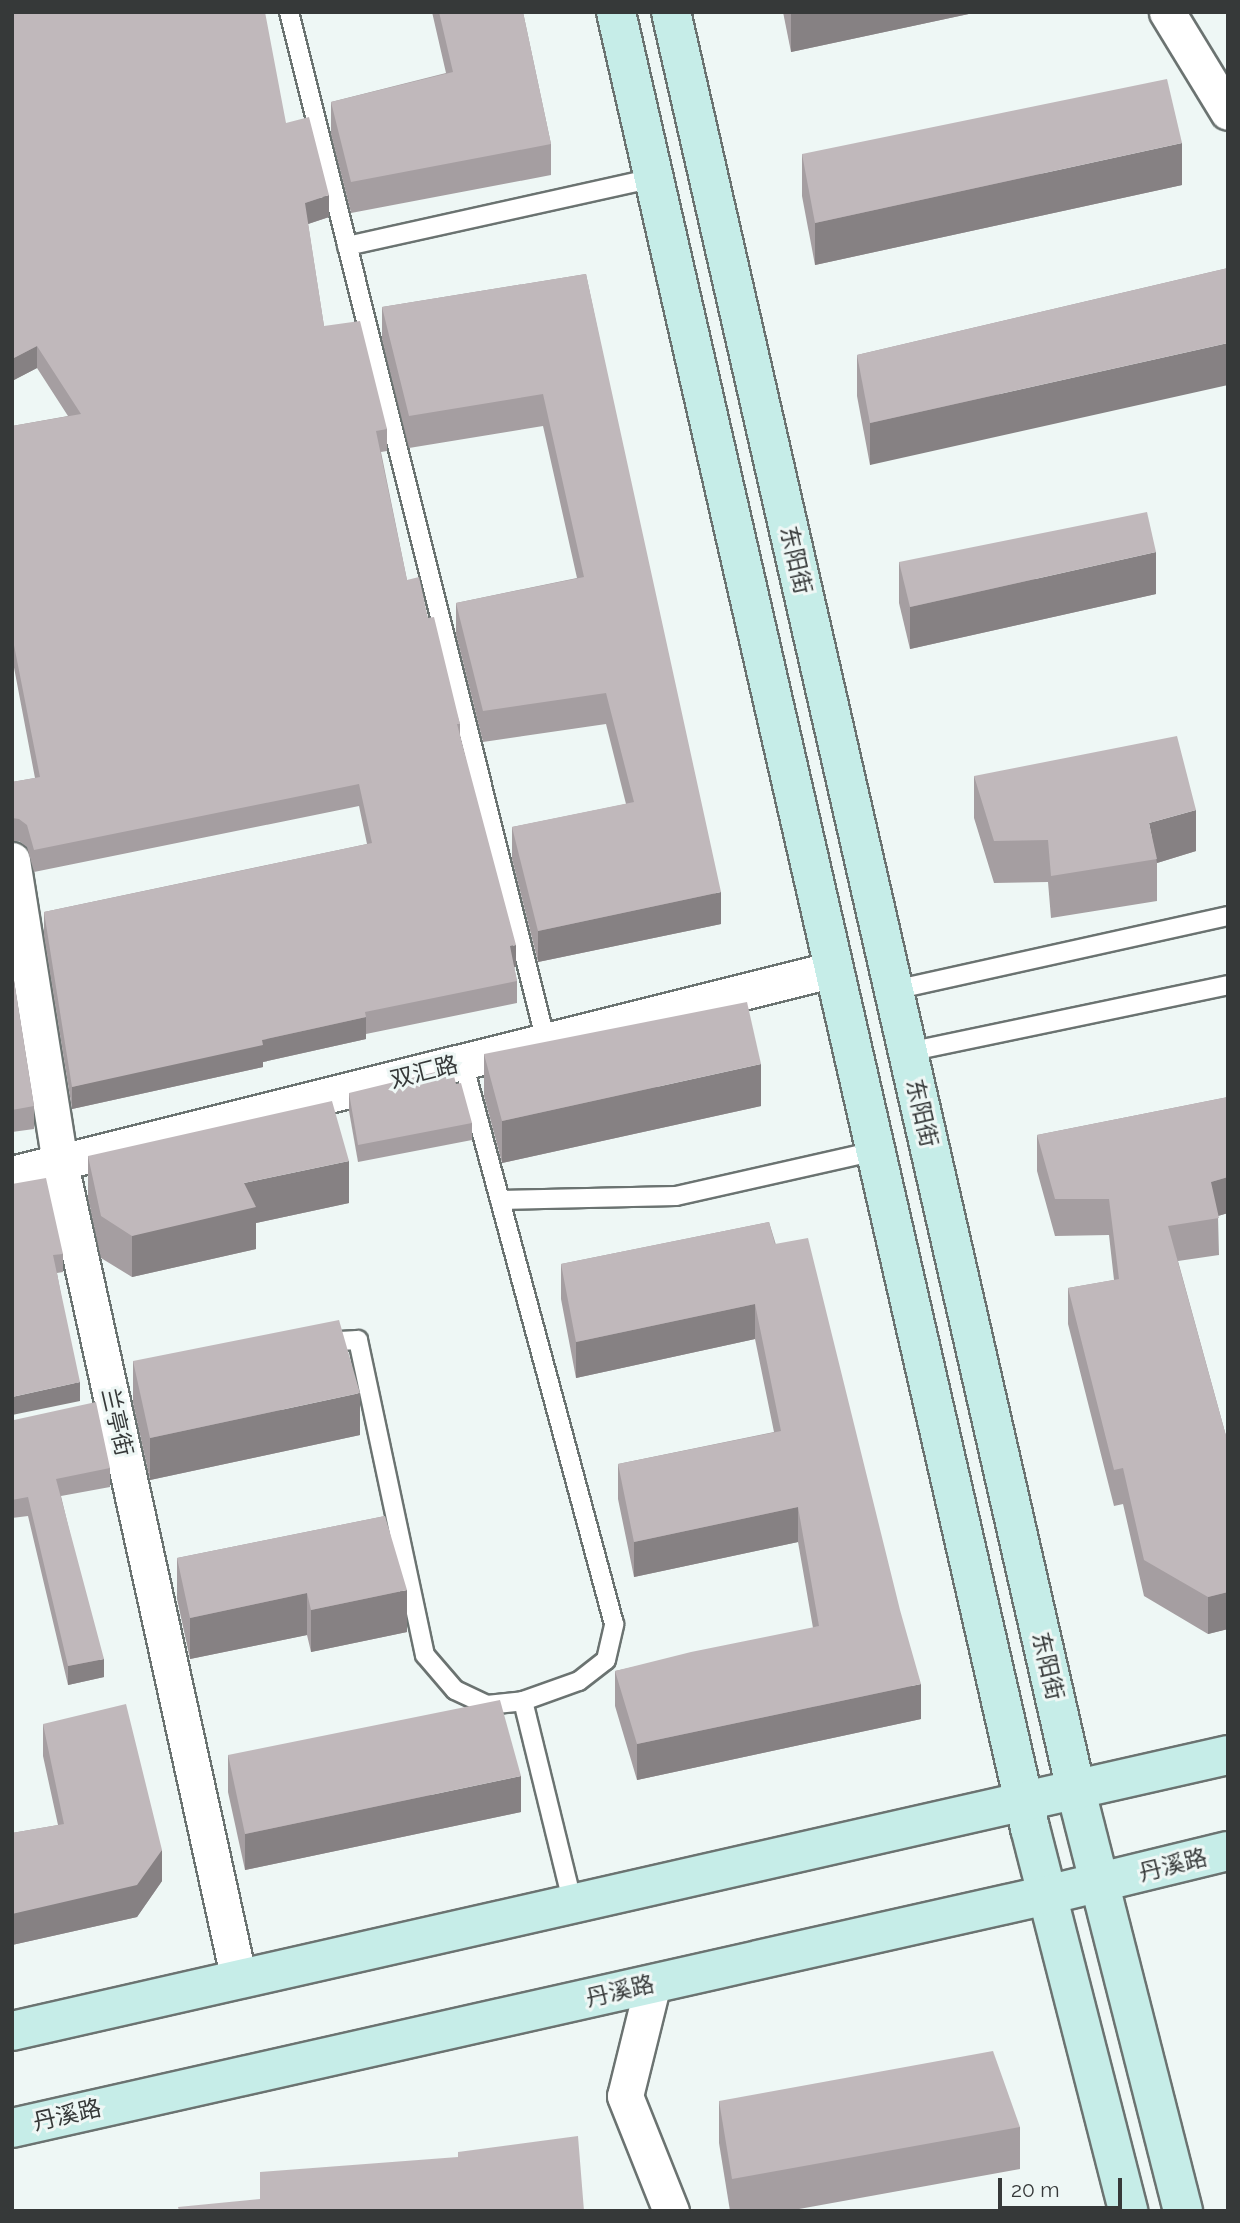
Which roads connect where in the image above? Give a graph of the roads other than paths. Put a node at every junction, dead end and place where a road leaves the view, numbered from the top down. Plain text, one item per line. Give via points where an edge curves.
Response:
1 (289, 12) edge
2 (616, 12) edge
3 (671, 12) edge
4 (1167, 12) edge
5 (1228, 112) edge
6 (654, 178) junction
7 (347, 246) junction
8 (12, 860) edge
9 (1228, 916) edge
10 (834, 969) junction
11 (1228, 985) edge
12 (894, 990) junction
13 (546, 1042) junction
14 (908, 1052) junction
15 (463, 1062) junction
16 (876, 1151) junction
17 (60, 1164) junction
18 (12, 1174) edge
19 (500, 1200) junction
20 (308, 1343) edge
21 (523, 1702) junction
22 (1228, 1755) edge
23 (1076, 1791) junction
24 (1024, 1803) junction
25 (1228, 1852) edge
26 (1099, 1883) junction
27 (1047, 1895) junction
28 (573, 1905) junction
29 (239, 1980) junction
30 (653, 1983) junction
31 (12, 2031) edge
32 (12, 2128) edge
33 (671, 2211) edge
34 (1128, 2211) edge
35 (1183, 2211) edge

1 - 7 lane
2 - 6 main road
3 - 12 main road, 东阳街
4 - 5 street
6 - 7 lane
6 - 10 main road
7 - 13 lane
8 - 17 street, 兰亭街
9 - 12 lane
10 - 13 street, 双汇路
10 - 16 main road
11 - 14 lane
12 - 14 main road, 东阳街
13 - 15 street, 双汇路
14 - 23 main road, 东阳街
15 - 17 street, 双汇路
15 - 19 lane
16 - 19 lane via 676,1196
16 - 24 main road
17 - 18 street, 双汇路
17 - 29 street, 兰亭街
19 - 21 lane via 614,1623 606,1660 579,1681
20 - 21 lane via 358,1340 425,1655 455,1690 487,1705
21 - 28 lane
22 - 23 main road
23 - 24 main road
23 - 26 main road, 东阳街
24 - 27 main road
24 - 28 main road
25 - 26 main road, 丹溪路
26 - 27 main road, 丹溪路
26 - 35 main road, 东阳街
27 - 30 main road, 丹溪路
27 - 34 main road
28 - 29 main road
29 - 31 main road
30 - 32 main road, 丹溪路
30 - 33 street via 625,2096

